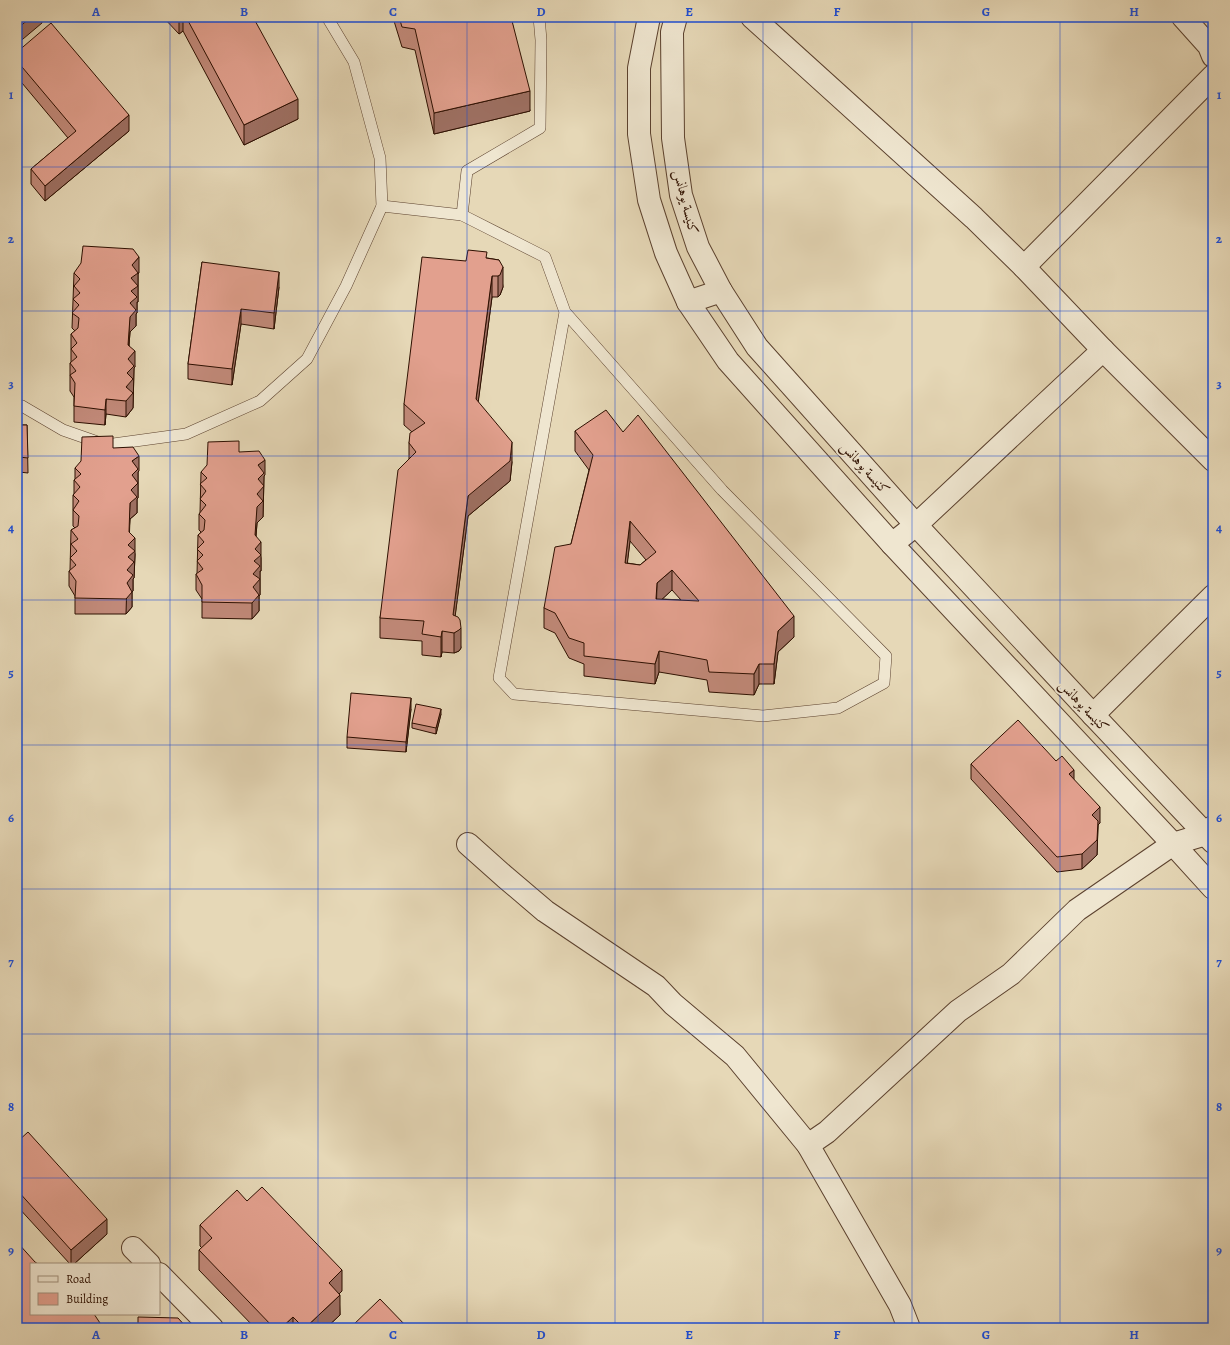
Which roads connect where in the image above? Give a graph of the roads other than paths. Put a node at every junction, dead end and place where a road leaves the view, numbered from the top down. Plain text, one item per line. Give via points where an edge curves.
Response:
1 (327, 17) edge
2 (539, 17) edge
3 (649, 17) edge
4 (676, 17) edge
5 (752, 17) edge
6 (1183, 17) edge
7 (1213, 56) edge
8 (1213, 76) edge
9 (382, 206) junction
10 (462, 215) junction
11 (1024, 267) junction
12 (721, 291) junction
13 (688, 302) junction
14 (565, 312) junction
15 (1103, 350) junction
16 (17, 406) edge
17 (1213, 460) edge
18 (916, 525) junction
19 (892, 544) junction
20 (1213, 596) edge
21 (1093, 716) junction
22 (1211, 834) edge
23 (468, 844) dead end
24 (1173, 844) junction
25 (1213, 888) edge
26 (808, 1145) junction
27 (133, 1248) dead end
28 (148, 1263) edge
29 (160, 1275) edge
30 (212, 1328) edge
31 (909, 1328) edge

1 - 9 lane via 354,62 380,158
2 - 10 lane via 540,128 467,171
3 - 13 street via 639,68 639,134 649,200 666,253
4 - 12 street, كنيسة يوهانس via 672,32 673,138 681,195 698,247
5 - 11 street via 974,218
6 - 7 street via 1209,46
8 - 11 street
9 - 10 lane
9 - 16 lane via 346,286 307,359 260,402 186,434 106,445 63,430 22,406
10 - 14 lane via 545,257
11 - 15 street
12 - 13 street
12 - 18 street, كنيسة يوهانس via 757,347
13 - 19 street via 728,361
14 - 14 lane via 499,678 514,694 763,716 838,708 884,683 886,656 722,490
15 - 17 street
15 - 18 street
18 - 19 street
18 - 21 street, كنيسة يوهانس
19 - 24 street
20 - 21 street
21 - 22 street, كنيسة يوهانس
22 - 24 street
23 - 26 street via 545,911 656,986 673,1004 735,1056
24 - 25 street
24 - 26 street via 1077,910 1011,974 958,1012 827,1132
26 - 31 street via 900,1305
27 - 28 street
29 - 30 street

